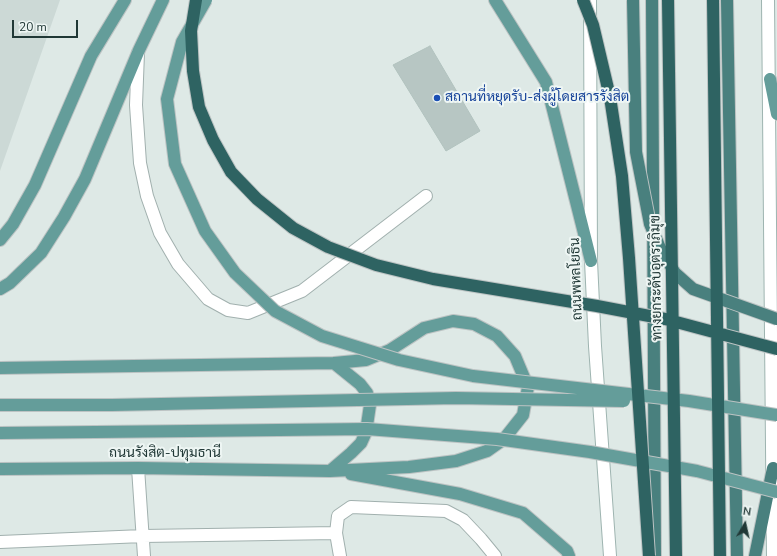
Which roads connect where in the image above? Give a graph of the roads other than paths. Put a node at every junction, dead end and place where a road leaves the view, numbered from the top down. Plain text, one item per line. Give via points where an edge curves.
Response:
1 (125, 0) edge
2 (163, 0) edge
3 (196, 0) edge
4 (206, 0) edge
5 (495, 0) edge
6 (583, 0) edge
7 (590, 0) edge
8 (633, 0) edge
9 (652, 0) edge
10 (668, 0) edge
11 (713, 0) edge
12 (727, 0) edge
13 (768, 0) edge
14 (139, 50) junction
15 (770, 79) junction
16 (777, 114) edge
17 (426, 196) dead end
18 (0, 240) edge
19 (591, 261) junction
20 (0, 289) edge
21 (777, 319) edge
22 (777, 349) edge
23 (334, 363) junction
24 (0, 368) edge
25 (689, 401) junction
26 (0, 405) edge
27 (777, 415) edge
28 (0, 433) edge
29 (138, 468) junction
30 (773, 468) junction
31 (0, 470) edge
32 (330, 471) junction
33 (777, 492) edge
34 (336, 533) junction
35 (142, 536) junction
36 (0, 542) edge
37 (775, 543) edge
38 (144, 556) edge
39 (340, 556) edge
40 (495, 556) edge
41 (570, 556) edge
42 (610, 556) edge
43 (649, 556) edge
44 (655, 556) edge
45 (676, 556) edge
46 (720, 556) edge
47 (737, 556) edge
48 (755, 556) edge
49 (773, 556) edge

1 - 18 main road via 91,56 35,185 13,224
2 - 14 main road
3 - 22 highway, bridge via 191,31 193,71 199,107 213,140 231,172 257,199 293,228 328,247 383,267 433,279 665,319
4 - 25 main road, bridge via 182,42 167,99 175,164 205,231 235,273 275,311 322,336 399,360 473,376
5 - 19 main road via 546,82
6 - 43 highway, bridge via 593,25 610,97 622,176
7 - 19 main road, ถนนพหลโยธิน
8 - 21 highway, bridge via 636,152 650,224 660,248 675,273 693,289
9 - 44 highway
10 - 45 highway, ทางยกระดับอุตราภิมุข, bridge
11 - 46 highway, bridge
12 - 47 highway
13 - 15 main road
14 - 17 main road via 136,105 140,163 147,196 160,233 178,264 208,299 228,310 248,313 302,292
14 - 20 main road via 85,179 64,217 40,253 10,283
15 - 16 main road
15 - 30 main road
19 - 42 main road, ถนนพหลโยธิน
23 - 24 main road
23 - 32 main road via 360,384 367,393 370,406 366,432 361,443
23 - 32 main road via 366,360 390,350 424,328 453,321 474,324 498,336 515,356 528,387 523,415 504,439 487,451 456,461
25 - 26 main road, bridge via 456,398
25 - 27 main road, bridge
28 - 33 main road, bridge via 367,430 497,439 697,471
29 - 31 main road, ถนนรังสิต-ปทุมธานี
29 - 32 main road, ถนนรังสิต-ปทุมธานี
29 - 35 main road
30 - 37 main road
30 - 48 highway
32 - 41 main road via 460,494 523,513
34 - 35 main road
34 - 39 main road
34 - 40 main road via 338,516 351,507 446,511 463,520
35 - 36 main road
35 - 38 main road
37 - 49 main road

